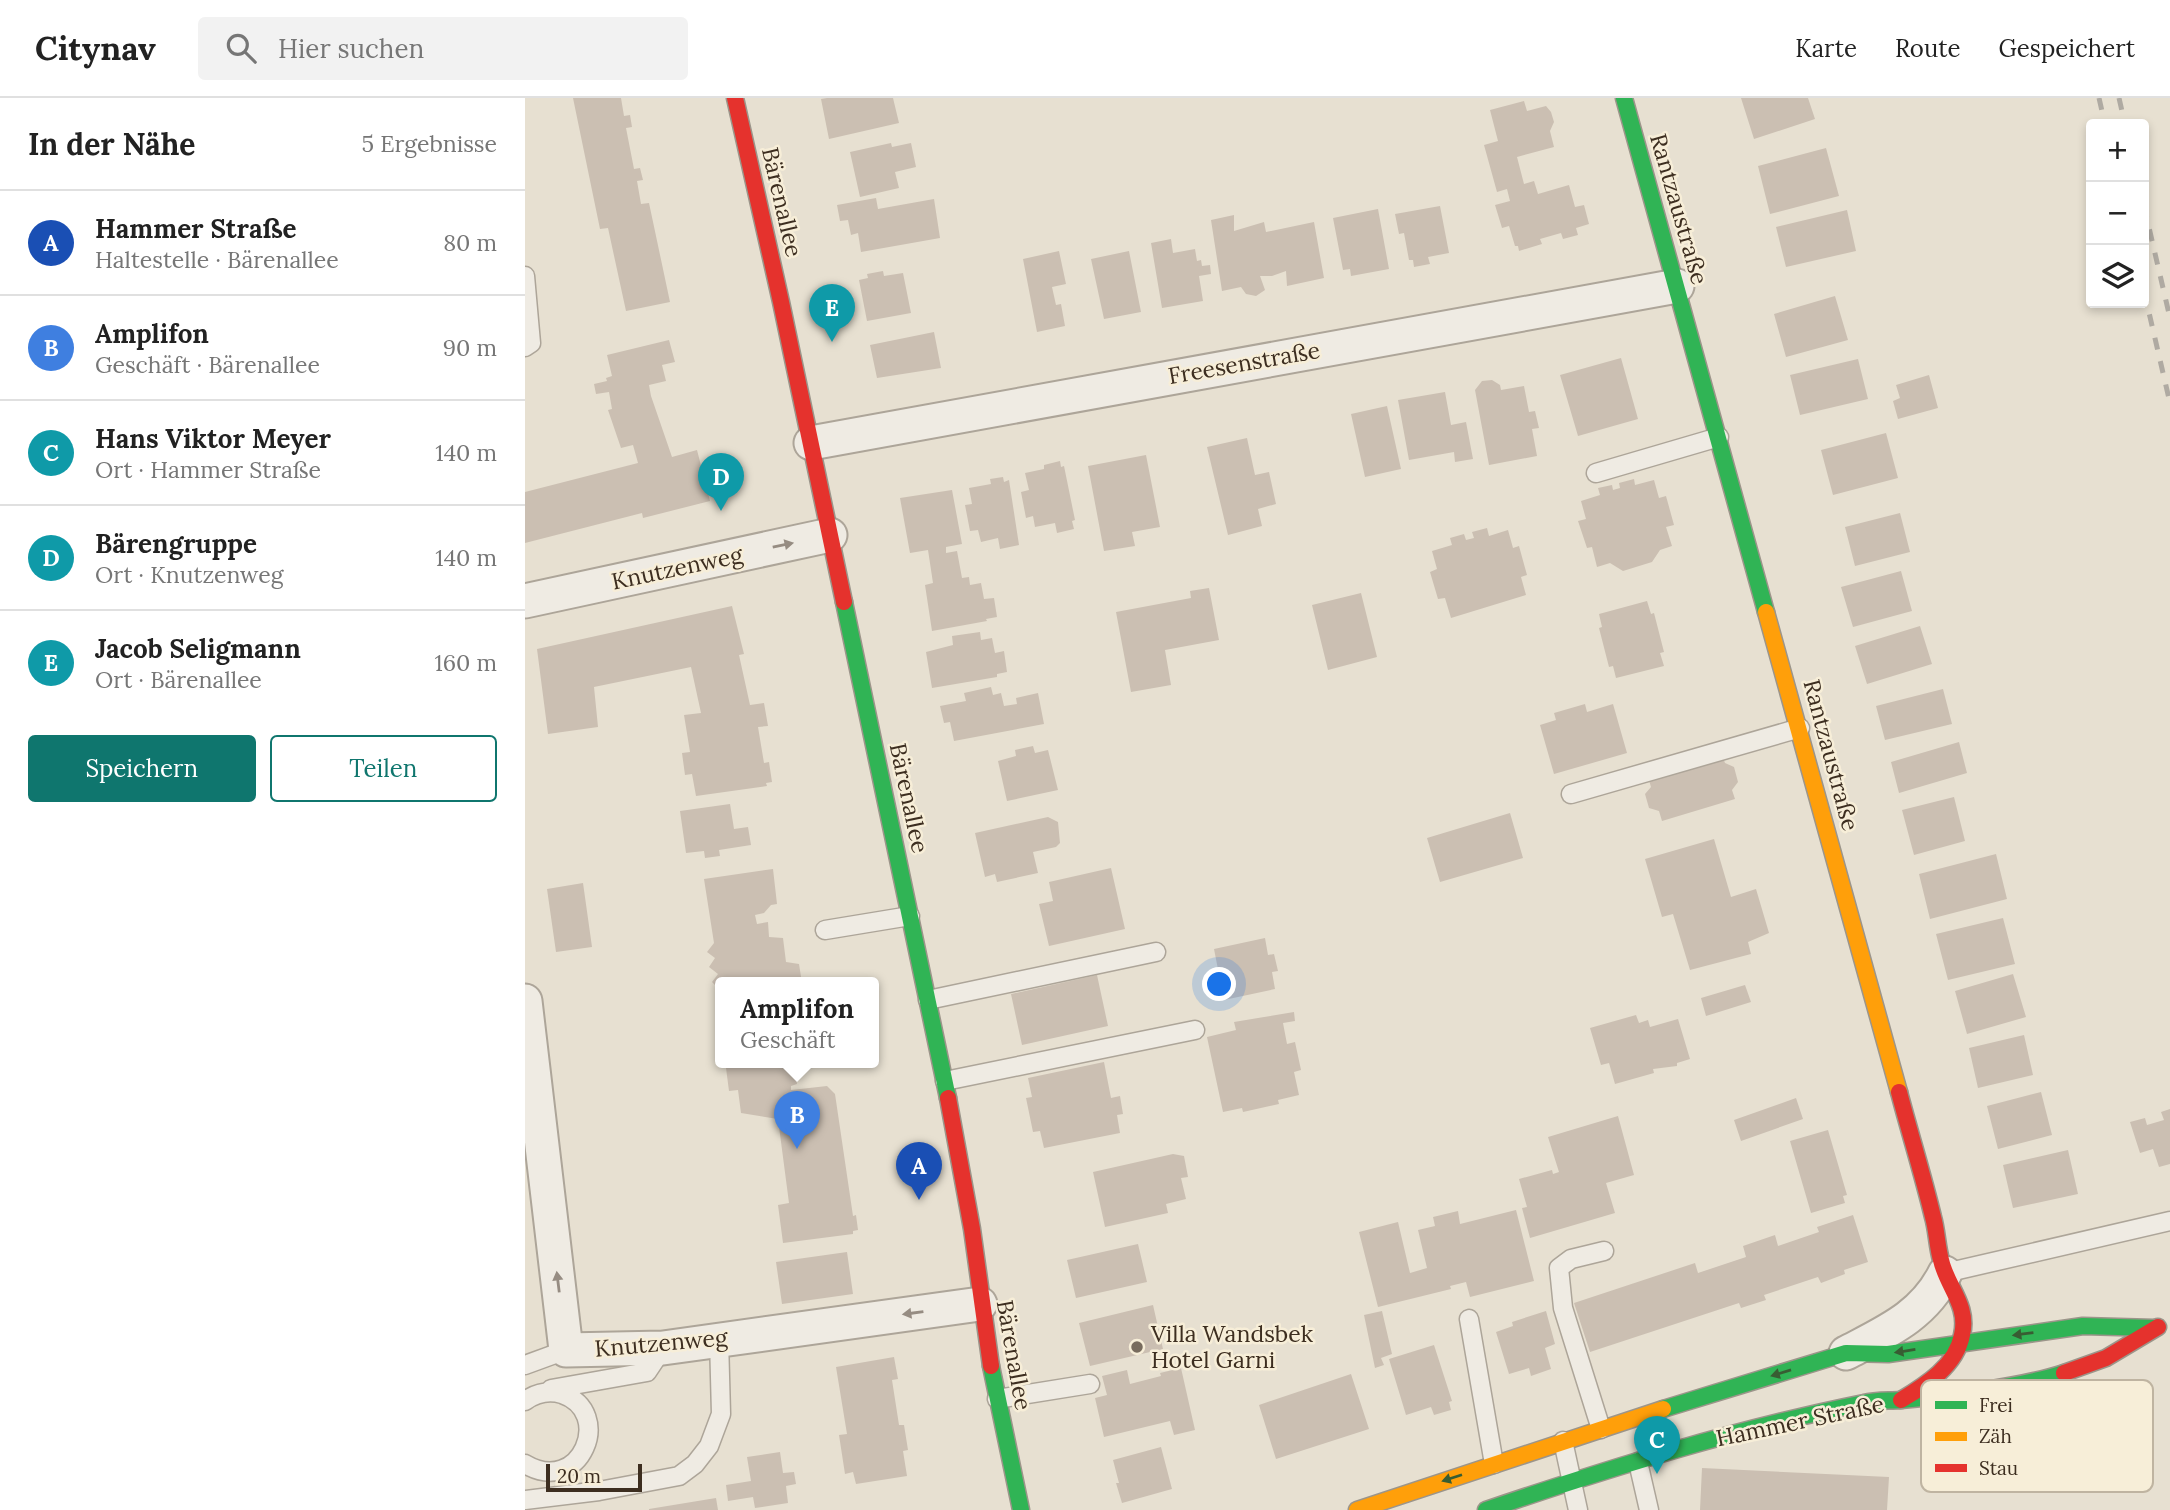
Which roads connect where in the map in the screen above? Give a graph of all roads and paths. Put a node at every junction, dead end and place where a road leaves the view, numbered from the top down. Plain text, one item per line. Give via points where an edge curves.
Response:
1 (735, 98) edge
2 (1624, 98) edge
3 (525, 276) edge
4 (1677, 286) junction
5 (525, 347) edge
6 (1719, 437) junction
7 (811, 443) junction
8 (1596, 473) dead end
9 (830, 535) junction
10 (525, 601) edge
11 (1800, 728) junction
12 (1571, 794) dead end
13 (911, 916) junction
14 (825, 930) dead end
15 (1156, 952) dead end
16 (928, 1000) junction
17 (525, 1001) edge
18 (1195, 1030) dead end
19 (946, 1080) junction
20 (535, 1176) edge
21 (2170, 1221) edge
22 (1604, 1251) dead end
23 (1945, 1273) junction
24 (980, 1304) junction
25 (1469, 1320) dead end
26 (2170, 1323) edge
27 (2154, 1328) junction
28 (719, 1339) junction
29 (1963, 1342) junction
30 (663, 1348) junction
31 (566, 1350) junction
32 (1846, 1353) junction
33 (525, 1365) edge
34 (1931, 1380) edge
35 (2034, 1380) edge
36 (1090, 1384) dead end
37 (1921, 1387) edge
38 (1921, 1397) edge
39 (525, 1398) edge
40 (997, 1399) junction
41 (1901, 1400) junction
42 (1601, 1429) junction
43 (1563, 1441) junction
44 (1638, 1462) junction
45 (525, 1464) edge
46 (1494, 1464) junction
47 (1572, 1481) junction
48 (525, 1500) edge
49 (1021, 1510) edge
50 (1357, 1510) edge
51 (1486, 1510) edge
52 (1578, 1510) edge
53 (1649, 1510) edge

1 - 7 street, Bärenallee
2 - 4 street, Rantzaustraße
3 - 5 lane via 531,343
4 - 6 street, Rantzaustraße
4 - 7 street, Freesenstraße
6 - 8 lane
6 - 11 street, Rantzaustraße
7 - 9 street, Bärenallee
10 -> 9 street, Knutzenweg
9 - 13 street, Bärenallee
11 - 12 lane
11 - 23 street, Rantzaustraße via 1931,1206
13 - 14 lane
13 - 16 street, Bärenallee
15 - 16 lane
16 - 19 street, Bärenallee
17 - 20 street, Knutzenweg
18 - 19 lane
19 - 24 street, Bärenallee
31 -> 20 street, Knutzenweg
21 - 23 lane
22 - 42 lane via 1571,1259 1559,1268 1563,1308
23 - 29 street, Rantzaustraße via 1963,1310
23 - 32 street, Hammer Straße via 1937,1290 1913,1316
24 -> 28 street, Knutzenweg
24 - 40 street, Bärenallee
25 - 46 lane
26 - 27 street, Hammer Straße
27 -> 29 street, Hammer Straße via 2083,1326
27 - 35 street, Hammer Straße via 2106,1358
28 - 30 street, Knutzenweg
28 - 48 lane via 721,1414 709,1446 695,1464 679,1476
29 -> 32 street, Hammer Straße via 1888,1354
29 - 34 street
30 - 31 street, Knutzenweg
30 - 39 lane via 647,1371 532,1392
31 - 33 lane
32 -> 42 street, Hammer Straße
36 - 40 lane
37 - 41 street
38 - 41 street, Hammer Straße
39 - 45 lane via 555,1392 567,1396 586,1416 589,1429 584,1452 568,1468 546,1472
40 - 49 street, Bärenallee
41 - 44 street, Hammer Straße via 1868,1402 1735,1432
42 - 43 street, Hammer Straße
43 - 46 street, Hammer Straße
43 - 47 lane
44 - 47 street, Hammer Straße
44 - 53 lane
46 -> 50 street, Hammer Straße
47 - 51 street, Hammer Straße
47 - 52 lane

